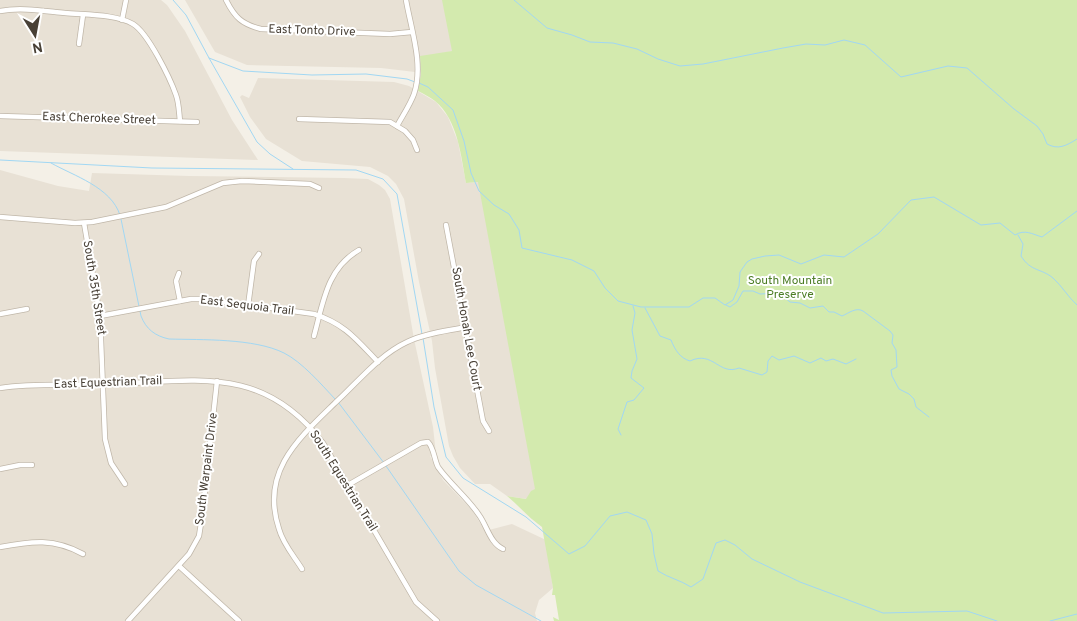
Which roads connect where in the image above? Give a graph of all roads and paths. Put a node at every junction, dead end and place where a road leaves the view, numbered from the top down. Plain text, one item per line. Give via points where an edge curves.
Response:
1 (126, 0) edge
2 (226, 0) edge
3 (406, 0) edge
4 (0, 10) edge
5 (82, 15) junction
6 (122, 20) junction
7 (412, 32) junction
8 (79, 44) dead end
9 (0, 116) edge
10 (299, 119) dead end
11 (180, 122) junction
12 (198, 122) dead end
13 (397, 126) junction
14 (417, 150) dead end
15 (319, 188) dead end
16 (0, 217) edge
17 (84, 223) junction
18 (446, 225) dead end
19 (359, 250) dead end
20 (259, 254) dead end
21 (179, 273) dead end
22 (180, 301) junction
23 (248, 306) junction
24 (27, 309) dead end
25 (0, 314) edge
26 (100, 316) junction
27 (320, 316) junction
28 (466, 327) junction
29 (314, 336) dead end
30 (378, 362) junction
31 (217, 381) junction
32 (103, 384) junction
33 (0, 388) edge
34 (310, 426) junction
35 (488, 431) dead end
36 (32, 465) dead end
37 (0, 469) edge
38 (125, 484) dead end
39 (348, 484) junction
40 (0, 548) edge
41 (503, 549) dead end
42 (83, 554) dead end
43 (180, 566) junction
44 (302, 569) dead end
45 (128, 621) edge
46 (239, 621) edge
47 (437, 621) edge

1 - 6 street
2 - 7 street, East Tonto Drive via 234,14 247,25 261,29
3 - 7 street
4 - 5 street
5 - 6 street
5 - 8 street
6 - 11 street via 133,24 149,41 176,94
7 - 13 street via 417,61 416,86
9 - 11 street, East Cherokee Street
10 - 13 street via 378,121
11 - 12 street, East Cherokee Street
13 - 14 street via 413,140
15 - 17 street via 310,184 232,182 208,188 166,207
16 - 17 street
17 - 26 street, South 35th Street
18 - 28 street, South Honah Lee Court
19 - 27 street via 344,260 333,274
20 - 23 street via 254,261
21 - 22 street via 176,281
22 - 23 street, East Sequoia Trail via 204,300
22 - 26 street, East Sequoia Trail
23 - 27 street, East Sequoia Trail
24 - 25 street
26 - 32 street, South 35th Street
27 - 29 street
27 - 30 street, East Sequoia Trail via 348,330
28 - 30 street via 418,338 396,348
28 - 35 street, South Honah Lee Court via 483,421
30 - 34 street
31 - 32 street, East Equestrian Trail
31 - 34 street, South Equestrian Trail via 258,390 292,410
31 - 43 street, South Warpaint Drive via 201,526 195,545
32 - 33 street, East Equestrian Trail
32 - 38 street, South 35th Street via 105,439 111,463
34 - 39 street, South Equestrian Trail
34 - 44 street via 280,466 275,488 279,530
36 - 37 street
39 - 41 street via 421,443 429,443 442,473 474,507 494,543
39 - 47 street, South Equestrian Trail via 416,602
40 - 42 street via 42,541
43 - 45 street, South Warpaint Drive
43 - 46 street

